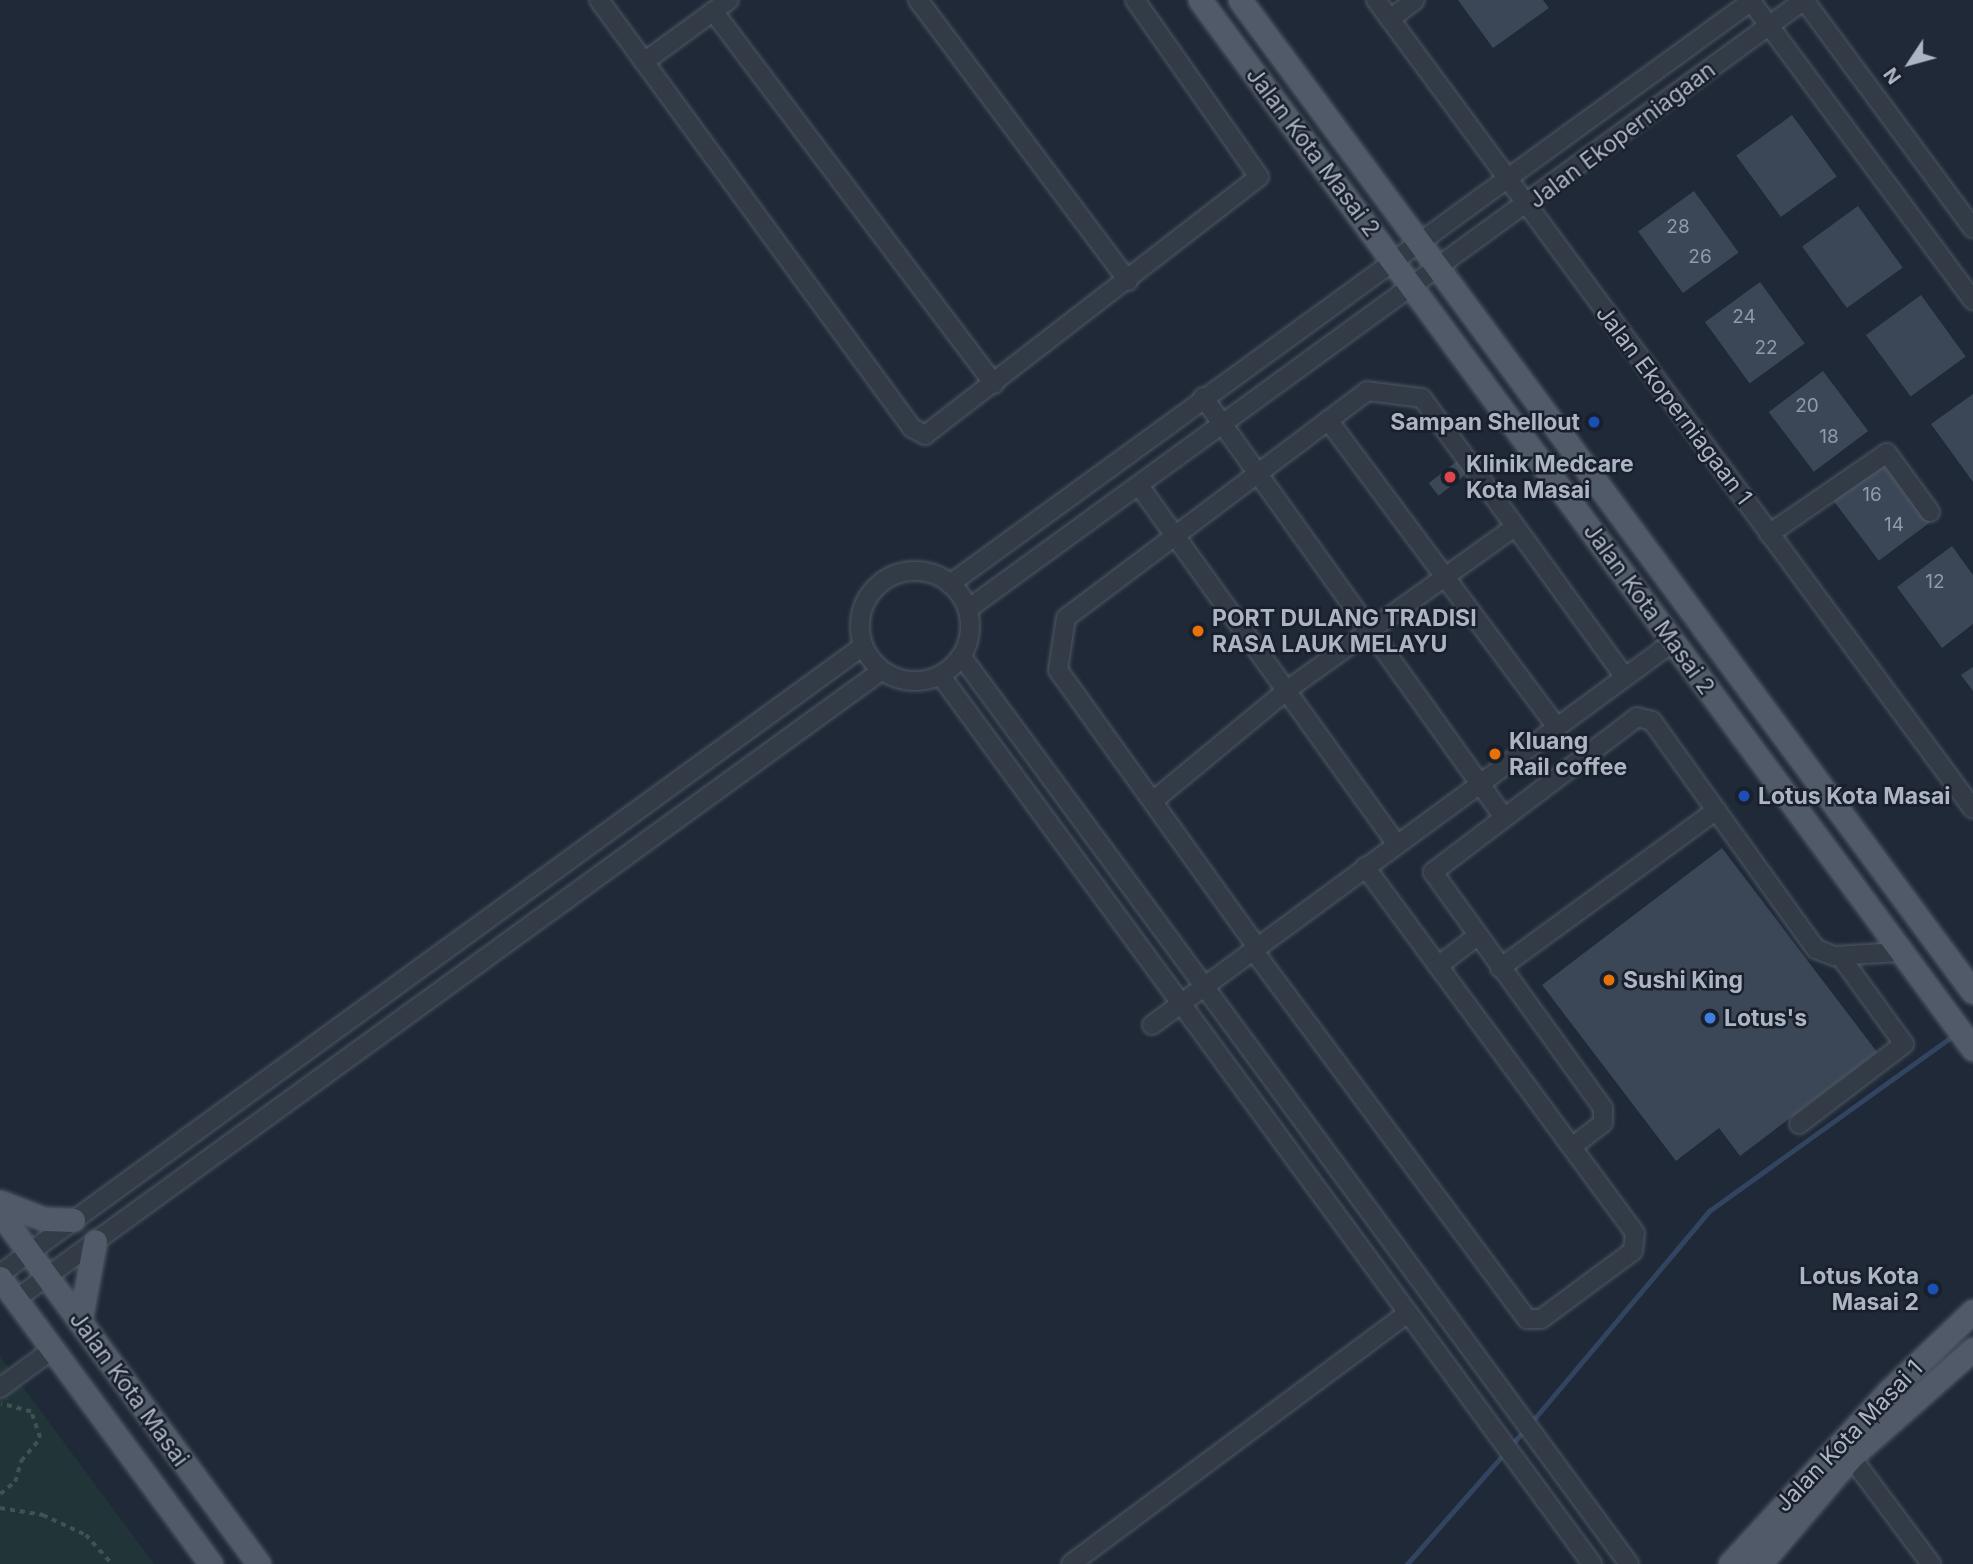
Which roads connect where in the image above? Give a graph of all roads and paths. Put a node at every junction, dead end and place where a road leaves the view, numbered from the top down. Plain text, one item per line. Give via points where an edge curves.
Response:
1 (599, 0) edge
2 (729, 0) edge
3 (918, 0) edge
4 (1135, 0) edge
5 (1200, 0) edge
6 (1240, 0) edge
7 (1376, 0) edge
8 (1415, 0) edge
9 (1804, 0) edge
10 (1752, 1) edge
11 (713, 11) junction
12 (1390, 19) junction
13 (1769, 25) junction
14 (645, 62) junction
15 (1508, 181) junction
16 (1526, 205) junction
17 (1973, 228) edge
18 (1422, 245) junction
19 (1396, 264) junction
20 (1440, 270) junction
21 (1128, 281) junction
22 (1414, 289) junction
23 (1973, 300) edge
24 (994, 384) junction
25 (1203, 397) junction
26 (1328, 420) junction
27 (1224, 427) junction
28 (1258, 473) junction
29 (1140, 487) junction
30 (1930, 512) dead end
31 (1515, 527) junction
32 (1769, 534) junction
33 (1175, 535) junction
34 (1445, 577) junction
35 (950, 584) junction
36 (968, 609) junction
37 (1370, 630) junction
38 (1673, 642) junction
39 (863, 646) junction
40 (962, 657) junction
41 (881, 671) junction
42 (941, 676) junction
43 (1624, 676) junction
44 (1287, 690) junction
45 (1556, 726) junction
46 (1480, 782) junction
47 (1153, 801) junction
48 (1973, 809) edge
49 (1717, 810) junction
50 (1503, 817) junction
51 (1397, 844) junction
52 (1365, 867) junction
53 (1477, 936) junction
54 (1255, 948) junction
55 (1899, 952) junction
56 (1840, 956) junction
57 (1438, 966) junction
58 (1500, 968) junction
59 (1203, 988) junction
60 (1973, 992) edge
61 (1180, 1005) junction
62 (1152, 1025) dead end
63 (1964, 1037) edge
64 (1800, 1124) dead end
65 (1572, 1147) junction
66 (0, 1202) edge
67 (0, 1213) edge
68 (73, 1220) junction
69 (95, 1241) junction
70 (29, 1253) junction
71 (0, 1276) edge
72 (47, 1276) junction
73 (16, 1299) junction
74 (1973, 1311) edge
75 (1406, 1314) junction
76 (80, 1322) junction
77 (53, 1349) junction
78 (1973, 1349) edge
79 (0, 1388) edge
80 (0, 1404) edge
81 (7, 1408) junction
82 (0, 1413) edge
83 (1851, 1457) junction
84 (0, 1494) edge
85 (0, 1508) edge
86 (112, 1564) edge
87 (211, 1564) edge
88 (259, 1564) edge
89 (1070, 1564) edge
90 (1592, 1564) edge
91 (1629, 1564) edge
92 (1730, 1564) edge
93 (1759, 1564) edge
94 (1931, 1564) edge

1 - 14 street
2 - 11 street
3 - 21 street
4 - 21 street via 1259,177
5 - 19 main road, Jalan Kota Masai 2
6 - 18 main road, Jalan Kota Masai 2
7 - 12 street, Jalan Ekoperniagaan 1
8 - 12 street
9 - 13 street, Jalan Ekoperniagaan
9 - 17 street
10 - 13 street
10 - 15 street, Jalan Ekoperniagaan
11 - 14 street
11 - 24 street
12 - 15 street, Jalan Ekoperniagaan 1
13 - 16 street, Jalan Ekoperniagaan
13 - 23 street
14 - 24 street via 912,428 918,433 932,431
15 - 16 street, Jalan Ekoperniagaan 1
15 - 18 street, Jalan Ekoperniagaan
16 - 20 street, Jalan Ekoperniagaan
16 - 32 street, Jalan Ekoperniagaan 1
18 - 19 street, Jalan Ekoperniagaan
18 - 20 main road, Jalan Kota Masai 2
19 - 22 main road, Jalan Kota Masai 2
19 - 25 street, Jalan Ekoperniagaan
20 - 22 street, Jalan Ekoperniagaan
20 - 60 main road, Jalan Kota Masai 2
21 - 24 street
22 - 27 street, Jalan Ekoperniagaan
22 - 38 main road, Jalan Kota Masai 2
25 - 27 street
25 - 35 street, Jalan Ekoperniagaan
26 - 28 street
26 - 31 street via 1370,389 1419,397
26 - 34 street
27 - 28 street
27 - 29 street, Jalan Ekoperniagaan
28 - 33 street
28 - 37 street
29 - 33 street
29 - 36 street, Jalan Ekoperniagaan
30 - 32 street via 1887,453
31 - 34 street
31 - 43 street
32 - 48 street, Jalan Ekoperniagaan 1
33 - 44 street
33 - 47 street via 1068,612 1057,663
34 - 37 street
34 - 45 street
35 - 36 street
35 - 39 street via 916,571 882,581 861,610
36 - 40 street via 968,642
37 - 44 street
37 - 46 street
38 - 43 street
38 - 55 main road, Jalan Kota Masai 2
39 - 41 street
39 - 68 street
40 - 42 street
40 - 59 street
41 - 42 street via 921,682
41 - 69 street
42 - 61 street
43 - 45 street
44 - 47 street
44 - 51 street
45 - 46 street
46 - 50 street
46 - 51 street
47 - 54 street
49 - 50 street via 1652,721 1642,715
49 - 56 street via 1816,949
49 - 58 street
50 - 53 street via 1433,872
51 - 52 street
52 - 54 street
52 - 57 street
53 - 57 street
53 - 58 street
54 - 59 street
54 - 65 street via 1532,1321 1637,1243
55 - 56 street
55 - 63 main road, Jalan Kota Masai 2
56 - 64 street via 1904,1041
57 - 65 street
58 - 65 street via 1605,1113 1600,1126
59 - 61 street
59 - 91 street
61 - 62 street
61 - 75 street
66 - 68 main road via 44,1219
67 - 70 main road, Jalan Kota Masai
68 - 70 street
69 - 72 street
69 - 76 main road
70 - 71 street
70 - 72 main road, Jalan Kota Masai
71 - 73 main road, Jalan Kota Masai
72 - 73 street
72 - 76 main road, Jalan Kota Masai
73 - 77 main road, Jalan Kota Masai
74 - 92 main road, Jalan Kota Masai 1 via 1888,1392
75 - 89 street
75 - 90 street
76 - 88 main road, Jalan Kota Masai
77 - 79 street
77 - 87 main road, Jalan Kota Masai
78 - 83 main road
80 - 81 path
81 - 82 path
81 - 84 path via 31,1412 40,1438 21,1461 15,1482
83 - 93 main road
83 - 94 street
85 - 86 path via 43,1515 86,1535

